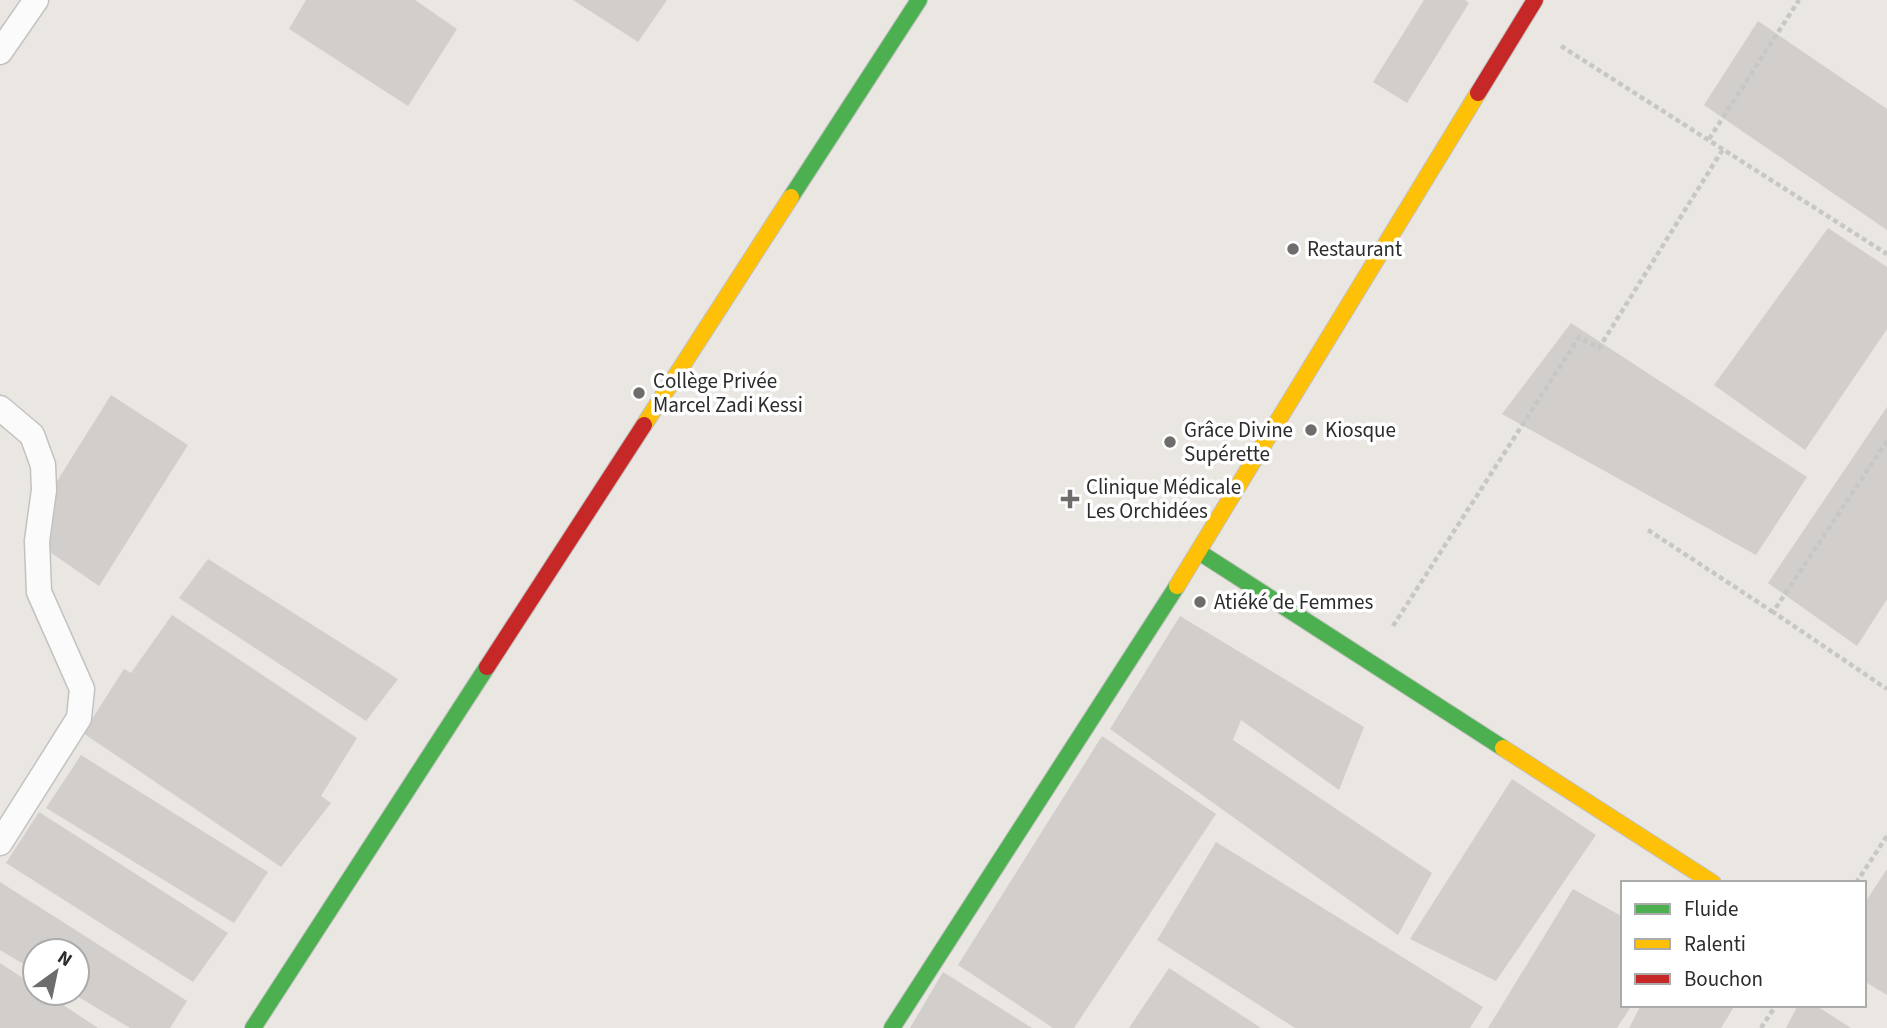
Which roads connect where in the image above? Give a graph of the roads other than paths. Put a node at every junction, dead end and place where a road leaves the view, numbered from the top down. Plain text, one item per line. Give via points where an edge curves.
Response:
1 (36, 0) edge
2 (919, 0) edge
3 (1535, 0) edge
4 (0, 52) edge
5 (0, 408) edge
6 (1199, 552) junction
7 (0, 843) edge
8 (1710, 881) edge
9 (253, 1028) edge
10 (892, 1028) edge

1 - 4 lane
2 - 9 street
3 - 6 street
5 - 7 lane via 32,435 43,465 37,541 39,592 82,689 79,718
6 - 8 street
6 - 10 street

